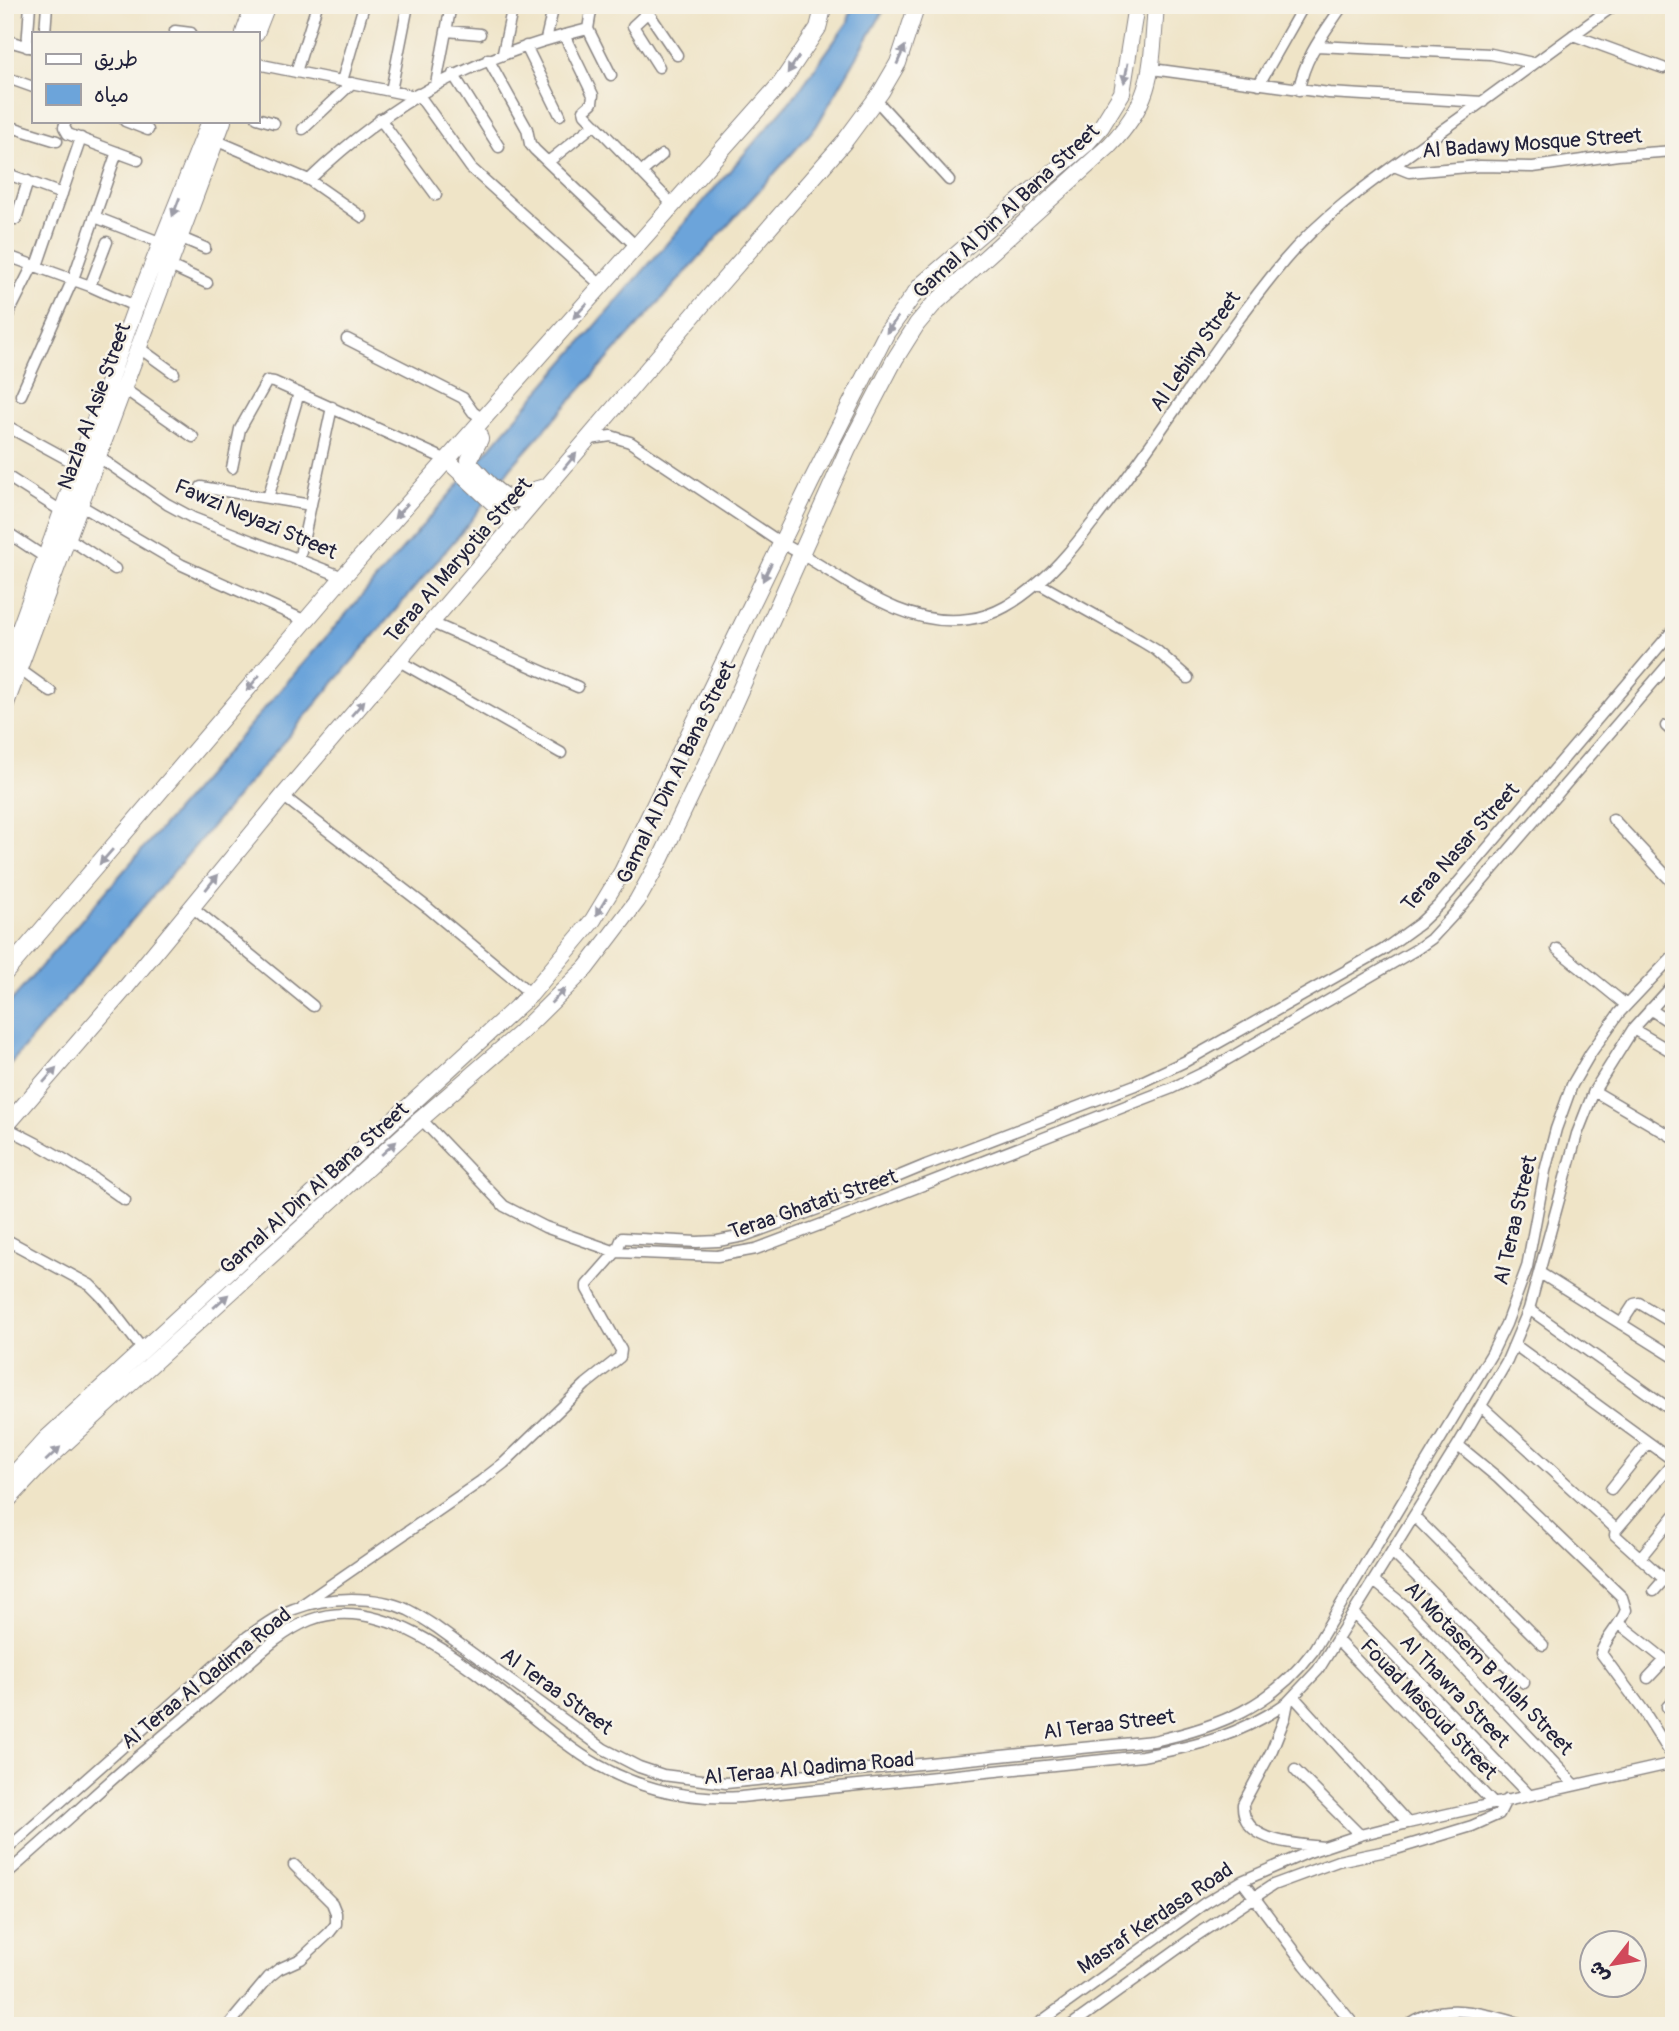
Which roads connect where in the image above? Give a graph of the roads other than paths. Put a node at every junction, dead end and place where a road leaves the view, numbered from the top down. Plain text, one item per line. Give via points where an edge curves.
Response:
1 (30, 5) edge
2 (47, 5) edge
3 (254, 5) edge
4 (267, 5) edge
5 (317, 5) edge
6 (363, 5) edge
7 (408, 5) edge
8 (451, 5) edge
9 (513, 5) edge
10 (554, 5) edge
11 (592, 5) edge
12 (824, 5) edge
13 (917, 5) edge
14 (1136, 5) edge
15 (1156, 5) edge
16 (1304, 5) edge
17 (1343, 5) edge
18 (1615, 5) edge
19 (645, 9) edge
20 (588, 29) junction
21 (175, 31) dead end
22 (447, 31) junction
23 (45, 32) edge
24 (183, 32) edge
25 (244, 32) edge
26 (256, 32) edge
27 (481, 34) dead end
28 (564, 34) junction
29 (1573, 34) junction
30 (546, 39) junction
31 (5, 40) edge
32 (526, 46) junction
33 (1316, 46) junction
34 (30, 48) edge
35 (503, 53) junction
36 (677, 55) dead end
37 (488, 59) junction
38 (1533, 63) junction
39 (259, 64) edge
40 (659, 66) dead end
41 (1663, 68) dead end
42 (1152, 69) junction
43 (296, 72) junction
44 (453, 74) junction
45 (611, 75) dead end
46 (5, 77) edge
47 (347, 82) junction
48 (436, 84) junction
49 (1259, 84) junction
50 (32, 87) edge
51 (1299, 90) junction
52 (391, 91) junction
53 (417, 95) junction
54 (876, 100) junction
55 (1483, 102) junction
56 (560, 115) dead end
57 (259, 119) edge
58 (380, 119) junction
59 (66, 122) edge
60 (128, 122) edge
61 (209, 122) edge
62 (223, 122) edge
63 (274, 123) dead end
64 (5, 124) edge
65 (595, 124) junction
66 (148, 130) dead end
67 (303, 130) dead end
68 (80, 138) junction
69 (215, 140) junction
70 (57, 141) dead end
71 (499, 148) dead end
72 (1674, 151) edge
73 (117, 152) junction
74 (662, 155) dead end
75 (138, 160) dead end
76 (548, 162) junction
77 (1394, 166) junction
78 (642, 172) junction
79 (5, 173) edge
80 (309, 180) junction
81 (949, 180) dead end
82 (28, 181) junction
83 (62, 194) junction
84 (436, 195) dead end
85 (673, 205) junction
86 (95, 217) junction
87 (362, 217) dead end
88 (16, 219) dead end
89 (179, 237) junction
90 (107, 242) dead end
91 (162, 243) junction
92 (637, 247) junction
93 (205, 248) dead end
94 (5, 255) edge
95 (35, 265) junction
96 (168, 265) junction
97 (73, 279) junction
98 (207, 283) dead end
99 (90, 286) junction
100 (603, 287) junction
101 (9, 302) edge
102 (143, 310) junction
103 (5, 321) edge
104 (347, 339) dead end
105 (138, 346) junction
106 (174, 373) dead end
107 (123, 388) junction
108 (299, 393) junction
109 (21, 395) dead end
110 (332, 407) junction
111 (479, 423) junction
112 (5, 425) edge
113 (193, 437) dead end
114 (587, 439) junction
115 (92, 453) junction
116 (447, 460) junction
117 (80, 466) junction
118 (232, 468) dead end
119 (467, 470) junction
120 (5, 475) edge
121 (201, 487) dead end
122 (548, 487) junction
123 (268, 498) junction
124 (80, 505) junction
125 (311, 505) junction
126 (63, 512) junction
127 (516, 524) junction
128 (5, 531) edge
129 (68, 538) junction
130 (781, 542) junction
131 (802, 553) junction
132 (46, 558) junction
133 (299, 560) junction
134 (115, 569) dead end
135 (343, 577) junction
136 (1038, 583) junction
137 (306, 621) junction
138 (432, 623) junction
139 (1674, 629) edge
140 (1674, 658) edge
141 (399, 661) junction
142 (10, 668) edge
143 (1188, 678) dead end
144 (578, 687) dead end
145 (51, 692) dead end
146 (5, 706) edge
147 (561, 753) dead end
148 (283, 796) junction
149 (1613, 819) dead end
150 (1674, 884) edge
151 (192, 907) junction
152 (1557, 949) dead end
153 (1674, 955) edge
154 (5, 973) edge
155 (1674, 984) edge
156 (531, 994) junction
157 (1626, 1005) junction
158 (313, 1006) dead end
159 (1650, 1009) junction
160 (1674, 1025) edge
161 (1242, 1029) junction
162 (1633, 1029) junction
163 (1250, 1045) junction
164 (1674, 1053) edge
165 (1594, 1091) junction
166 (1117, 1092) joint
167 (1123, 1108) joint
168 (421, 1119) junction
169 (5, 1127) edge
170 (1674, 1138) edge
171 (125, 1200) dead end
172 (5, 1239) edge
173 (616, 1252) junction
174 (1540, 1273) junction
175 (1529, 1309) junction
176 (1621, 1324) junction
177 (1674, 1324) edge
178 (1515, 1345) junction
179 (143, 1350) junction
180 (1674, 1357) edge
181 (1481, 1406) junction
182 (1674, 1412) edge
183 (1648, 1443) junction
184 (1458, 1445) junction
185 (1674, 1462) edge
186 (5, 1484) edge
187 (1611, 1489) dead end
188 (5, 1503) edge
189 (1414, 1516) junction
190 (1674, 1516) edge
191 (1616, 1530) junction
192 (1392, 1552) junction
193 (1640, 1558) junction
194 (1674, 1568) edge
195 (1664, 1579) junction
196 (1374, 1581) junction
197 (1654, 1591) dead end
198 (392, 1604) joint
199 (300, 1607) junction
200 (1354, 1614) junction
201 (1620, 1624) junction
202 (1337, 1640) junction
203 (1544, 1645) dead end
204 (467, 1650) junction
205 (458, 1661) junction
206 (1670, 1664) edge
207 (1295, 1674) junction
208 (1648, 1678) dead end
209 (1524, 1683) dead end
210 (1306, 1685) junction
211 (1291, 1699) junction
212 (1674, 1761) edge
213 (1295, 1770) dead end
214 (1574, 1784) junction
215 (1529, 1795) junction
216 (1506, 1800) junction
217 (1493, 1804) junction
218 (1408, 1823) junction
219 (1360, 1835) junction
220 (1280, 1841) junction
221 (1325, 1847) junction
222 (5, 1851) edge
223 (1282, 1864) junction
224 (294, 1865) dead end
225 (5, 1875) edge
226 (1242, 1881) junction
227 (1252, 1898) junction
228 (1522, 2024) dead end
229 (228, 2026) edge
230 (1035, 2026) edge
231 (1070, 2026) edge
232 (1354, 2026) edge
233 (1406, 2026) edge

1 - 34 street
2 - 23 street
3 - 25 main road
4 - 26 main road
5 - 43 street
6 - 47 street
7 - 52 street
8 - 22 street
9 - 35 street
10 - 30 street
11 - 20 street
12 -> 85 main road via 818,28 781,83
54 -> 13 main road, Teraa Al Maryotia Street via 905,48
14 -> 130 main road, Gamal Al Din Al Bana Street via 1122,93 1101,127 921,285 887,332
15 - 42 main road, Gamal Al Din Al Bana Street
16 - 49 street
17 - 33 street
18 - 29 street, Al Lebiny Street
19 - 36 street
19 - 40 street via 634,31
20 - 28 street
20 - 45 street
21 - 24 street
22 - 27 street
22 - 48 street
28 - 30 street
28 - 65 street via 593,95 584,110
29 - 38 street, Al Lebiny Street
29 - 41 street
30 - 32 street
31 - 34 street
32 - 35 street
32 - 56 street
33 - 38 street via 1491,54
33 - 51 street via 1302,71
35 - 37 street
37 - 44 street
37 - 76 street via 527,128 530,144
38 - 55 street, Al Lebiny Street
39 - 43 street
42 - 49 street
42 - 131 main road, Gamal Al Din Al Bana Street via 1135,115 1118,136 917,324 848,449
43 - 47 street
44 - 48 street
44 - 71 street
46 - 50 street
47 - 52 street
47 - 67 street
48 - 53 street
49 - 51 street
51 - 55 street
52 - 53 street
53 - 58 street
53 - 100 street via 471,168
54 - 81 street
54 - 114 main road, Teraa Al Maryotia Street via 845,142
55 - 77 street, Al Lebiny Street
57 - 63 street
58 - 80 street
58 - 84 street
59 - 68 street via 65,131
60 - 66 street
61 -> 91 main road, Nazla Al Asie Street
62 - 69 main road, Nazla Al Asie Street
64 - 70 street
65 - 76 street
65 - 78 street
68 - 73 street
68 - 83 street
69 - 80 street
69 - 89 main road, Nazla Al Asie Street
72 - 77 street, Al Badawy Mosque Street via 1533,167 1409,172
73 - 75 street
73 - 86 street
74 - 78 street
76 - 92 street
77 - 136 street, Al Lebiny Street via 1325,219 1285,260 1145,454 1077,542
78 - 85 street
79 - 82 street
80 - 87 street
82 - 83 street
82 - 88 street
83 - 95 street
85 - 92 main road
86 - 91 street
86 - 97 street
89 - 93 street
89 - 96 main road, Nazla Al Asie Street
90 - 99 street
91 - 102 main road, Nazla Al Asie Street
92 - 100 main road
94 - 95 street
95 - 97 street
95 - 101 street
96 - 98 street
96 - 102 main road, Nazla Al Asie Street
97 - 99 street
97 - 109 street
99 - 102 street
100 -> 111 main road
101 - 103 street
102 - 105 main road, Nazla Al Asie Street
102 - 115 main road, Nazla Al Asie Street
104 - 111 street via 463,398
105 - 106 street
105 - 107 main road, Nazla Al Asie Street
107 - 113 street
107 - 115 main road, Nazla Al Asie Street
108 - 110 street
108 - 118 street via 267,381 240,429
108 - 123 street
110 - 116 street
110 - 125 street
111 - 116 main road
111 - 119 main road via 480,439
112 - 117 street
122 -> 114 main road, Teraa Al Maryotia Street
114 - 130 street, Al Lebiny Street via 611,436 630,442
115 - 117 main road, Nazla Al Asie Street
115 - 124 main road, Nazla Al Asie Street
115 - 133 street, Fawzi Neyazi Street via 167,505
116 - 119 main road
116 -> 135 main road
117 - 126 main road, Nazla Al Asie Street
119 - 122 main road via 508,499
119 - 127 main road
120 - 126 street
121 - 123 street
122 - 127 main road, Teraa Al Maryotia Street
123 - 125 street
124 - 129 main road, Nazla Al Asie Street
124 - 137 street via 182,565
125 - 133 street
126 - 132 main road, Nazla Al Asie Street
127 - 138 main road, Teraa Al Maryotia Street
128 - 132 street
129 - 134 street
129 - 142 main road, Nazla Al Asie Street
130 - 131 street, Al Lebiny Street
130 -> 156 main road, Gamal Al Din Al Bana Street via 622,872 593,920
131 - 136 street, Al Lebiny Street via 868,595 932,619 968,620 993,613
168 -> 131 main road, Gamal Al Din Al Bana Street via 586,968 637,901 682,816
132 - 142 main road, Nazla Al Asie Street
133 - 135 street, Fawzi Neyazi Street
135 - 137 main road
136 - 143 street via 1142,641
137 -> 154 main road
138 - 141 main road, Teraa Al Maryotia Street
138 - 144 street
139 - 161 street, Teraa Nasar Street via 1430,915 1383,950
140 - 163 street, Teraa Nasar Street via 1431,939
141 - 147 street
148 -> 141 main road, Teraa Al Maryotia Street
142 - 145 street
142 - 146 main road, Nazla Al Asie Street
151 -> 148 main road, Teraa Al Maryotia Street
148 - 156 street
149 - 150 street
151 - 158 street
169 -> 151 main road, Teraa Al Maryotia Street
152 - 157 street
153 - 157 street, Al Teraa Street
155 - 159 street, Al Teraa Street
156 - 179 main road, Gamal Al Din Al Bana Street
157 - 207 street, Al Teraa Street via 1572,1085 1545,1171 1527,1267 1492,1353
159 - 160 street
159 - 162 street, Al Teraa Street
161 - 163 street
161 - 166 street, Teraa Nasar Street via 1170,1070
162 - 164 street
162 - 165 street, Al Teraa Street
163 - 167 street, Teraa Nasar Street via 1191,1079
165 - 170 street
165 - 174 street, Al Teraa Street via 1577,1134
166 - 173 street, Teraa Ghatati Street via 744,1236 707,1242 623,1238
167 - 173 street, Teraa Ghatati Street via 756,1249 717,1256
168 - 173 street, Teraa Ghatati Street via 509,1210
188 -> 168 main road, Gamal Al Din Al Bana Street via 45,1461
169 - 171 street via 87,1172
172 - 179 street via 90,1285
173 - 199 street via 587,1289 621,1350 620,1357 481,1481
174 - 175 street, Al Teraa Street
174 - 176 street
175 - 178 street, Al Teraa Street
175 - 182 street
176 - 177 street via 1639,1303
176 - 180 street
178 - 181 street, Al Teraa Street
178 - 183 street
179 - 186 main road, Gamal Al Din Al Bana Street via 46,1439
181 - 184 street, Al Teraa Street
181 - 191 street
183 - 185 street
183 - 187 street
184 - 189 street, Al Teraa Street
184 - 201 street via 1622,1597 1626,1610
185 - 191 street
189 - 192 street, Al Teraa Street
189 - 203 street
190 - 193 street
191 - 193 street via 1615,1535
192 - 196 street, Al Teraa Street
192 - 209 street
193 - 195 street
194 - 195 street
195 - 197 street
196 - 200 street, Al Teraa Street
196 - 214 street, Al Motasem B Allah Street via 1405,1606
198 - 199 street, Al Teraa Al Qadima Road via 347,1601
198 - 204 street, Al Teraa Street via 419,1616
199 - 222 street, Al Teraa Al Qadima Road via 247,1637
200 - 202 street, Al Teraa Street
200 - 215 street, Al Thawra Street
201 - 206 street
201 - 212 street via 1601,1653
202 - 210 street, Al Teraa Street
202 - 217 street, Fouad Masoud Street
204 - 205 street
204 - 207 street, Al Teraa Street via 604,1749 639,1768 726,1783 1153,1741 1234,1717
205 - 211 street, Al Teraa Al Qadima Road via 599,1765 676,1794 706,1798 1151,1754 1221,1738
205 - 225 street, Al Teraa Al Qadima Road via 381,1618 332,1615 304,1623 177,1724
206 - 208 street
207 - 210 street
210 - 211 street, Al Teraa Street
211 - 218 street
211 - 220 street, Al Teraa Street via 1242,1813 1252,1828
212 - 214 street, Masraf Kerdasa Road
213 - 219 street
214 - 215 street, Masraf Kerdasa Road
215 - 216 street, Masraf Kerdasa Road
216 - 217 street, Masraf Kerdasa Road
216 - 227 street, Masraf Kerdasa Road via 1499,1814 1472,1826 1318,1867
217 - 218 street, Masraf Kerdasa Road
218 - 219 street, Masraf Kerdasa Road
219 - 221 street, Masraf Kerdasa Road
220 - 221 street, Al Teraa Street
220 - 223 street via 1287,1852
221 - 223 street, Masraf Kerdasa Road
223 - 226 street, Masraf Kerdasa Road
224 - 229 street via 331,1903 337,1913 335,1924 301,1959 269,1977
226 - 227 street
226 - 230 street, Masraf Kerdasa Road
227 - 231 street, Masraf Kerdasa Road
227 - 232 street
228 - 233 street via 1447,2010 1422,2015

